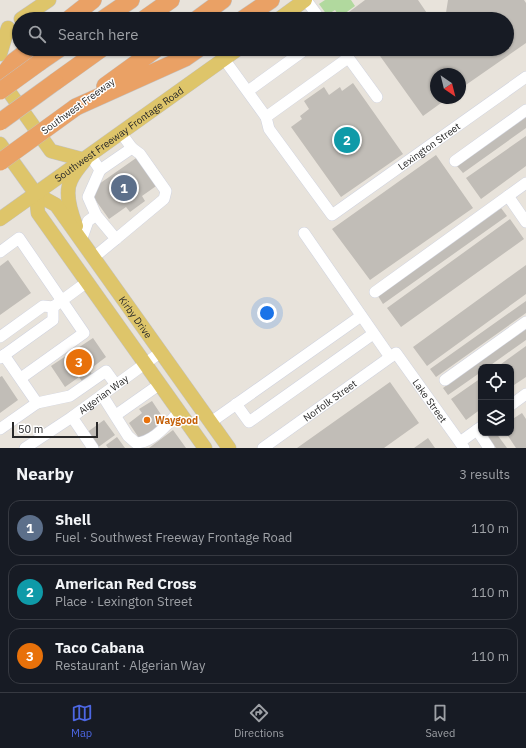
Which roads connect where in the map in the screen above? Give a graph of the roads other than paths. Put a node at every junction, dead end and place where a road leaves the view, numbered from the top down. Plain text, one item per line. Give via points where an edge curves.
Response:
1 (49, 0) edge
2 (93, 0) edge
3 (130, 0) edge
4 (171, 0) edge
5 (223, 0) edge
6 (271, 0) edge
7 (305, 0) edge
8 (31, 12) edge
9 (78, 12) edge
10 (113, 12) edge
11 (154, 12) edge
12 (207, 12) edge
13 (253, 12) edge
14 (289, 12) edge
15 (314, 12) edge
16 (12, 25) edge
17 (0, 54) edge
18 (26, 56) edge
19 (30, 56) edge
20 (91, 56) edge
21 (146, 56) edge
22 (188, 56) edge
23 (227, 56) edge
24 (296, 56) edge
25 (342, 56) edge
26 (346, 56) edge
27 (224, 58) junction
28 (526, 77) edge
29 (0, 80) edge
30 (0, 90) edge
31 (248, 91) junction
32 (377, 97) dead end
33 (76, 107) junction
34 (526, 110) edge
35 (266, 117) junction
36 (0, 122) edge
37 (121, 133) junction
38 (0, 144) edge
39 (132, 148) junction
40 (88, 157) junction
41 (455, 161) dead end
42 (0, 162) edge
43 (100, 170) junction
44 (526, 183) edge
45 (36, 194) junction
46 (508, 196) junction
47 (96, 215) junction
48 (0, 219) edge
49 (526, 222) edge
50 (304, 233) dead end
51 (116, 240) junction
52 (81, 241) junction
53 (0, 252) edge
54 (93, 258) junction
55 (87, 282) junction
56 (375, 292) dead end
57 (58, 304) junction
58 (361, 316) junction
59 (526, 322) edge
60 (373, 334) junction
61 (0, 337) edge
62 (161, 352) junction
63 (393, 355) junction
64 (2, 356) edge
65 (145, 364) junction
66 (21, 378) junction
67 (445, 380) dead end
68 (160, 384) junction
69 (116, 385) junction
70 (526, 394) edge
71 (102, 395) junction
72 (38, 403) junction
73 (514, 403) edge
74 (236, 404) junction
75 (179, 412) junction
76 (116, 415) junction
77 (72, 417) junction
78 (211, 422) junction
79 (0, 429) edge
80 (478, 429) edge
81 (483, 436) edge
82 (462, 445) edge
83 (25, 448) edge
84 (93, 448) edge
85 (205, 448) edge
86 (230, 448) edge
87 (263, 448) edge
88 (489, 448) edge

1 - 8 main road
2 - 9 highway
3 - 10 highway
4 - 11 highway
5 - 12 highway
6 - 13 highway
7 - 14 main road
7 - 15 street
16 - 17 main road
18 - 29 highway via 13,62
19 - 30 highway, bridge
20 - 36 highway, bridge
21 - 33 highway, Southwest Freeway
22 - 33 highway
23 - 27 main road, Southwest Freeway Frontage Road
24 - 31 street
25 - 35 street
26 - 32 street
27 - 31 street
27 - 37 main road, Southwest Freeway Frontage Road
28 - 35 street, Lexington Street via 332,214 269,129
29 - 40 main road via 51,151
31 - 35 street
33 - 42 highway, Southwest Freeway, bridge
34 - 41 street
37 - 39 street
37 - 40 main road, Southwest Freeway Frontage Road
38 - 45 main road, Kirby Drive
39 - 43 street
39 - 51 street via 140,154 166,191 164,199
40 - 43 street
40 - 45 main road, Southwest Freeway Frontage Road
40 - 52 main road via 70,181 71,212
43 - 47 street via 88,197
44 - 46 street
45 - 48 main road, Southwest Freeway Frontage Road
45 - 52 main road, Kirby Drive via 56,204
45 - 55 main road, Kirby Drive via 38,213
46 - 49 street
46 - 56 street
47 - 51 street
47 - 52 street via 88,221
50 - 58 street, Lake Street
51 - 54 street
52 - 54 main road, Kirby Drive
53 - 57 street via 19,238
54 - 62 main road, Kirby Drive
55 - 57 street
55 - 65 main road, Kirby Drive
57 - 61 street via 43,306
57 - 64 street via 53,320
57 - 66 street via 84,333
58 - 60 street, Lake Street
58 - 74 street
59 - 67 street
60 - 63 street, Lake Street
60 - 74 street via 249,422
62 - 65 street, Algerian Way
62 - 78 main road, Kirby Drive
63 - 82 street, Lake Street
63 - 87 street, Norfolk Street
64 - 66 street
65 - 68 main road, Kirby Drive
65 - 69 street, Algerian Way
66 - 72 street
68 - 75 main road, Kirby Drive
68 - 76 street
69 - 71 street, Algerian Way
69 - 72 street via 106,371 70,396
70 - 73 street
71 - 76 street
71 - 77 street, Algerian Way
72 - 79 street
74 - 78 street
75 - 76 street via 154,436 136,443 128,436
75 - 85 main road, Kirby Drive
77 - 83 street, Algerian Way
77 - 84 street
78 - 86 main road, Kirby Drive
80 - 82 street
81 - 88 street

